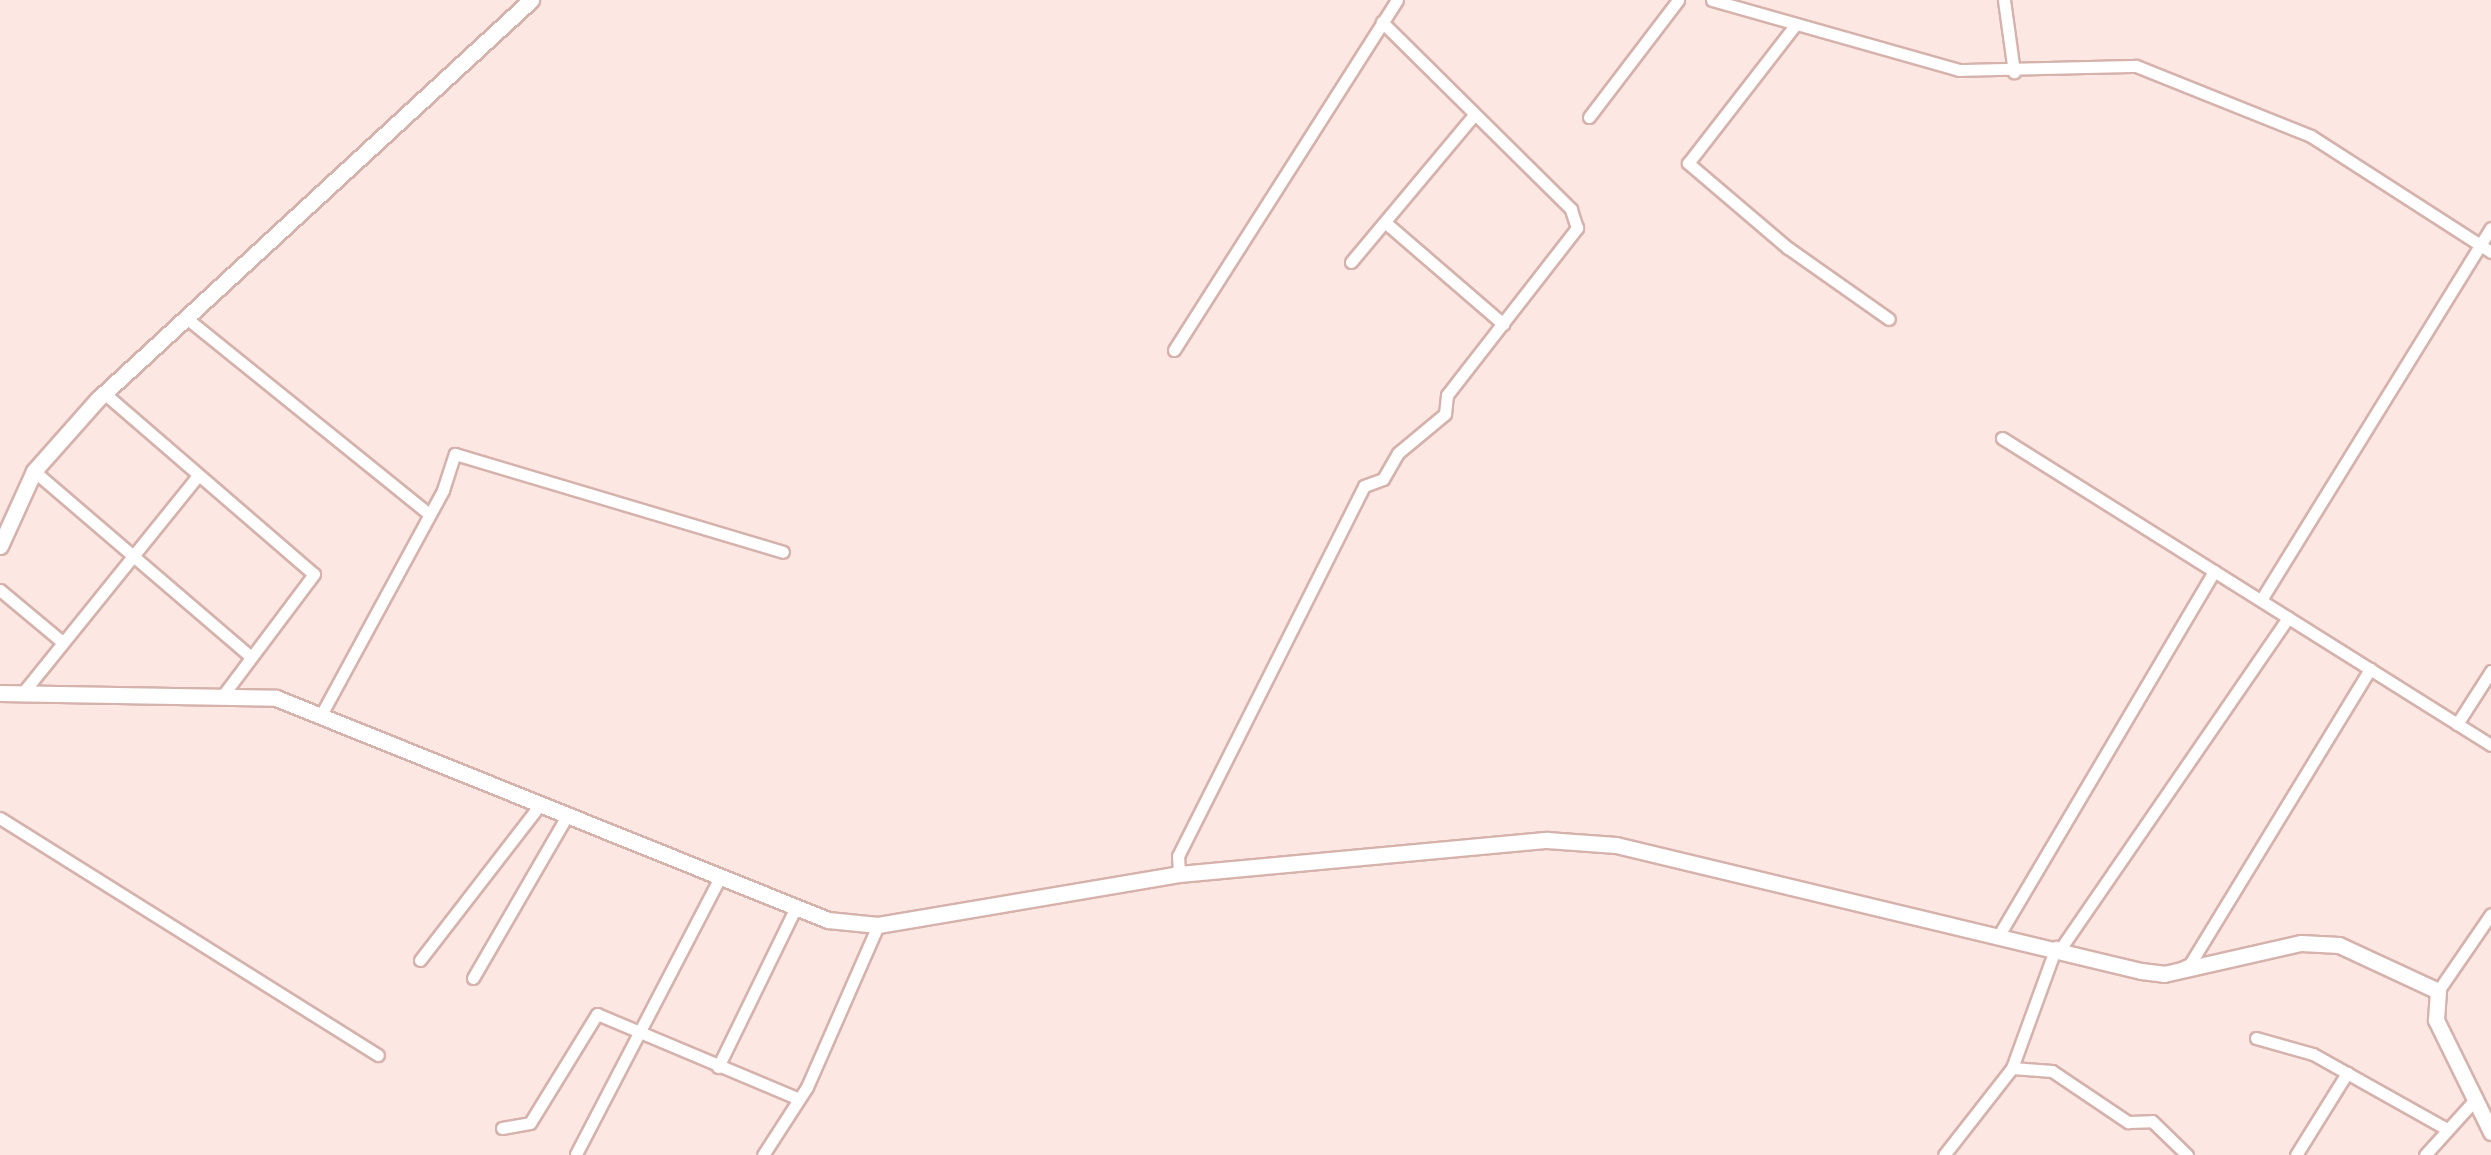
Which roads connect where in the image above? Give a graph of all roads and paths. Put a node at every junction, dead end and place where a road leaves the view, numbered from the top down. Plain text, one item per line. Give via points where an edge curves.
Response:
1 (531, 0) edge
2 (1397, 0) edge
3 (1678, 0) edge
4 (1712, 0) edge
5 (2004, 0) edge
6 (1382, 22) junction
7 (1796, 24) junction
8 (2014, 72) junction
9 (1473, 116) junction
10 (1589, 116) dead end
11 (1386, 224) junction
12 (2491, 228) edge
13 (2486, 248) edge
14 (1351, 262) dead end
15 (1889, 319) dead end
16 (190, 321) junction
17 (1502, 324) junction
18 (1174, 350) dead end
19 (104, 393) junction
20 (2002, 438) dead end
21 (34, 471) junction
22 (198, 476) junction
23 (428, 513) junction
24 (0, 546) edge
25 (783, 552) dead end
26 (132, 555) junction
27 (2214, 571) junction
28 (0, 590) edge
29 (2261, 600) junction
30 (2288, 618) junction
31 (60, 640) junction
32 (249, 655) junction
33 (2370, 669) junction
34 (2491, 671) edge
35 (0, 694) edge
36 (21, 694) junction
37 (221, 698) junction
38 (321, 715) junction
39 (2457, 724) junction
40 (2491, 744) edge
41 (540, 806) junction
42 (567, 816) junction
43 (0, 818) edge
44 (1179, 874) junction
45 (720, 880) junction
46 (795, 909) junction
47 (2491, 914) edge
48 (878, 925) junction
49 (1999, 935) junction
50 (2058, 947) junction
51 (420, 960) dead end
52 (2164, 974) junction
53 (473, 978) dead end
54 (2438, 991) junction
55 (641, 1033) junction
56 (2256, 1038) dead end
57 (378, 1055) dead end
58 (718, 1067) junction
59 (2012, 1068) junction
60 (2346, 1073) junction
61 (799, 1099) junction
62 (2472, 1103) junction
63 (502, 1128) dead end
64 (2445, 1128) junction
65 (2491, 1132) edge
66 (576, 1154) edge
67 (763, 1155) edge
68 (1944, 1155) edge
69 (2188, 1155) edge
70 (2296, 1155) edge
71 (2425, 1155) edge

1 - 16 street
2 - 6 street
3 - 10 street
4 - 7 street
5 - 8 street
6 - 9 street
6 - 18 street
7 - 8 street via 1960,70
7 - 15 street via 1688,163 1788,248
8 - 13 street via 2136,66 2252,108 2311,136
9 - 11 street
9 - 17 street via 1571,209 1577,228
11 - 14 street
11 - 17 street
12 - 13 street
13 - 29 street
16 - 19 street
16 - 23 street
17 - 44 street via 1447,395 1445,414 1398,453 1383,479 1364,486 1178,856
19 - 21 street
19 - 22 street
20 - 27 street
21 - 24 street
21 - 26 street
22 - 26 street
22 - 32 street via 314,574
23 - 25 street via 451,458 460,453
23 - 38 street
26 - 31 street
26 - 32 street
27 - 29 street
27 - 49 street
28 - 31 street
29 - 30 street
30 - 33 street
30 - 50 street
31 - 36 street
32 - 37 street
33 - 39 street
33 - 52 street via 2190,964
34 - 39 street
35 - 36 street
36 - 37 street
37 - 38 street via 276,698
38 - 41 street
39 - 40 street
41 - 42 street
41 - 51 street
42 - 45 street
42 - 53 street
43 - 57 street
44 - 48 street
44 - 49 street via 1437,847 1591,842
45 - 46 street
45 - 55 street
46 - 48 street
46 - 58 street
47 - 54 street
48 - 61 street
49 - 50 street
50 - 52 street
50 - 59 street
52 - 54 street via 2266,949 2339,945
54 - 62 street via 2436,1020
55 - 58 street
55 - 63 street via 598,1014 530,1124
55 - 66 street
56 - 60 street via 2297,1046
58 - 61 street
59 - 68 street
59 - 69 street via 2052,1072 2128,1122 2152,1121
60 - 64 street
60 - 70 street
61 - 67 street
62 - 64 street
62 - 65 street
64 - 71 street

